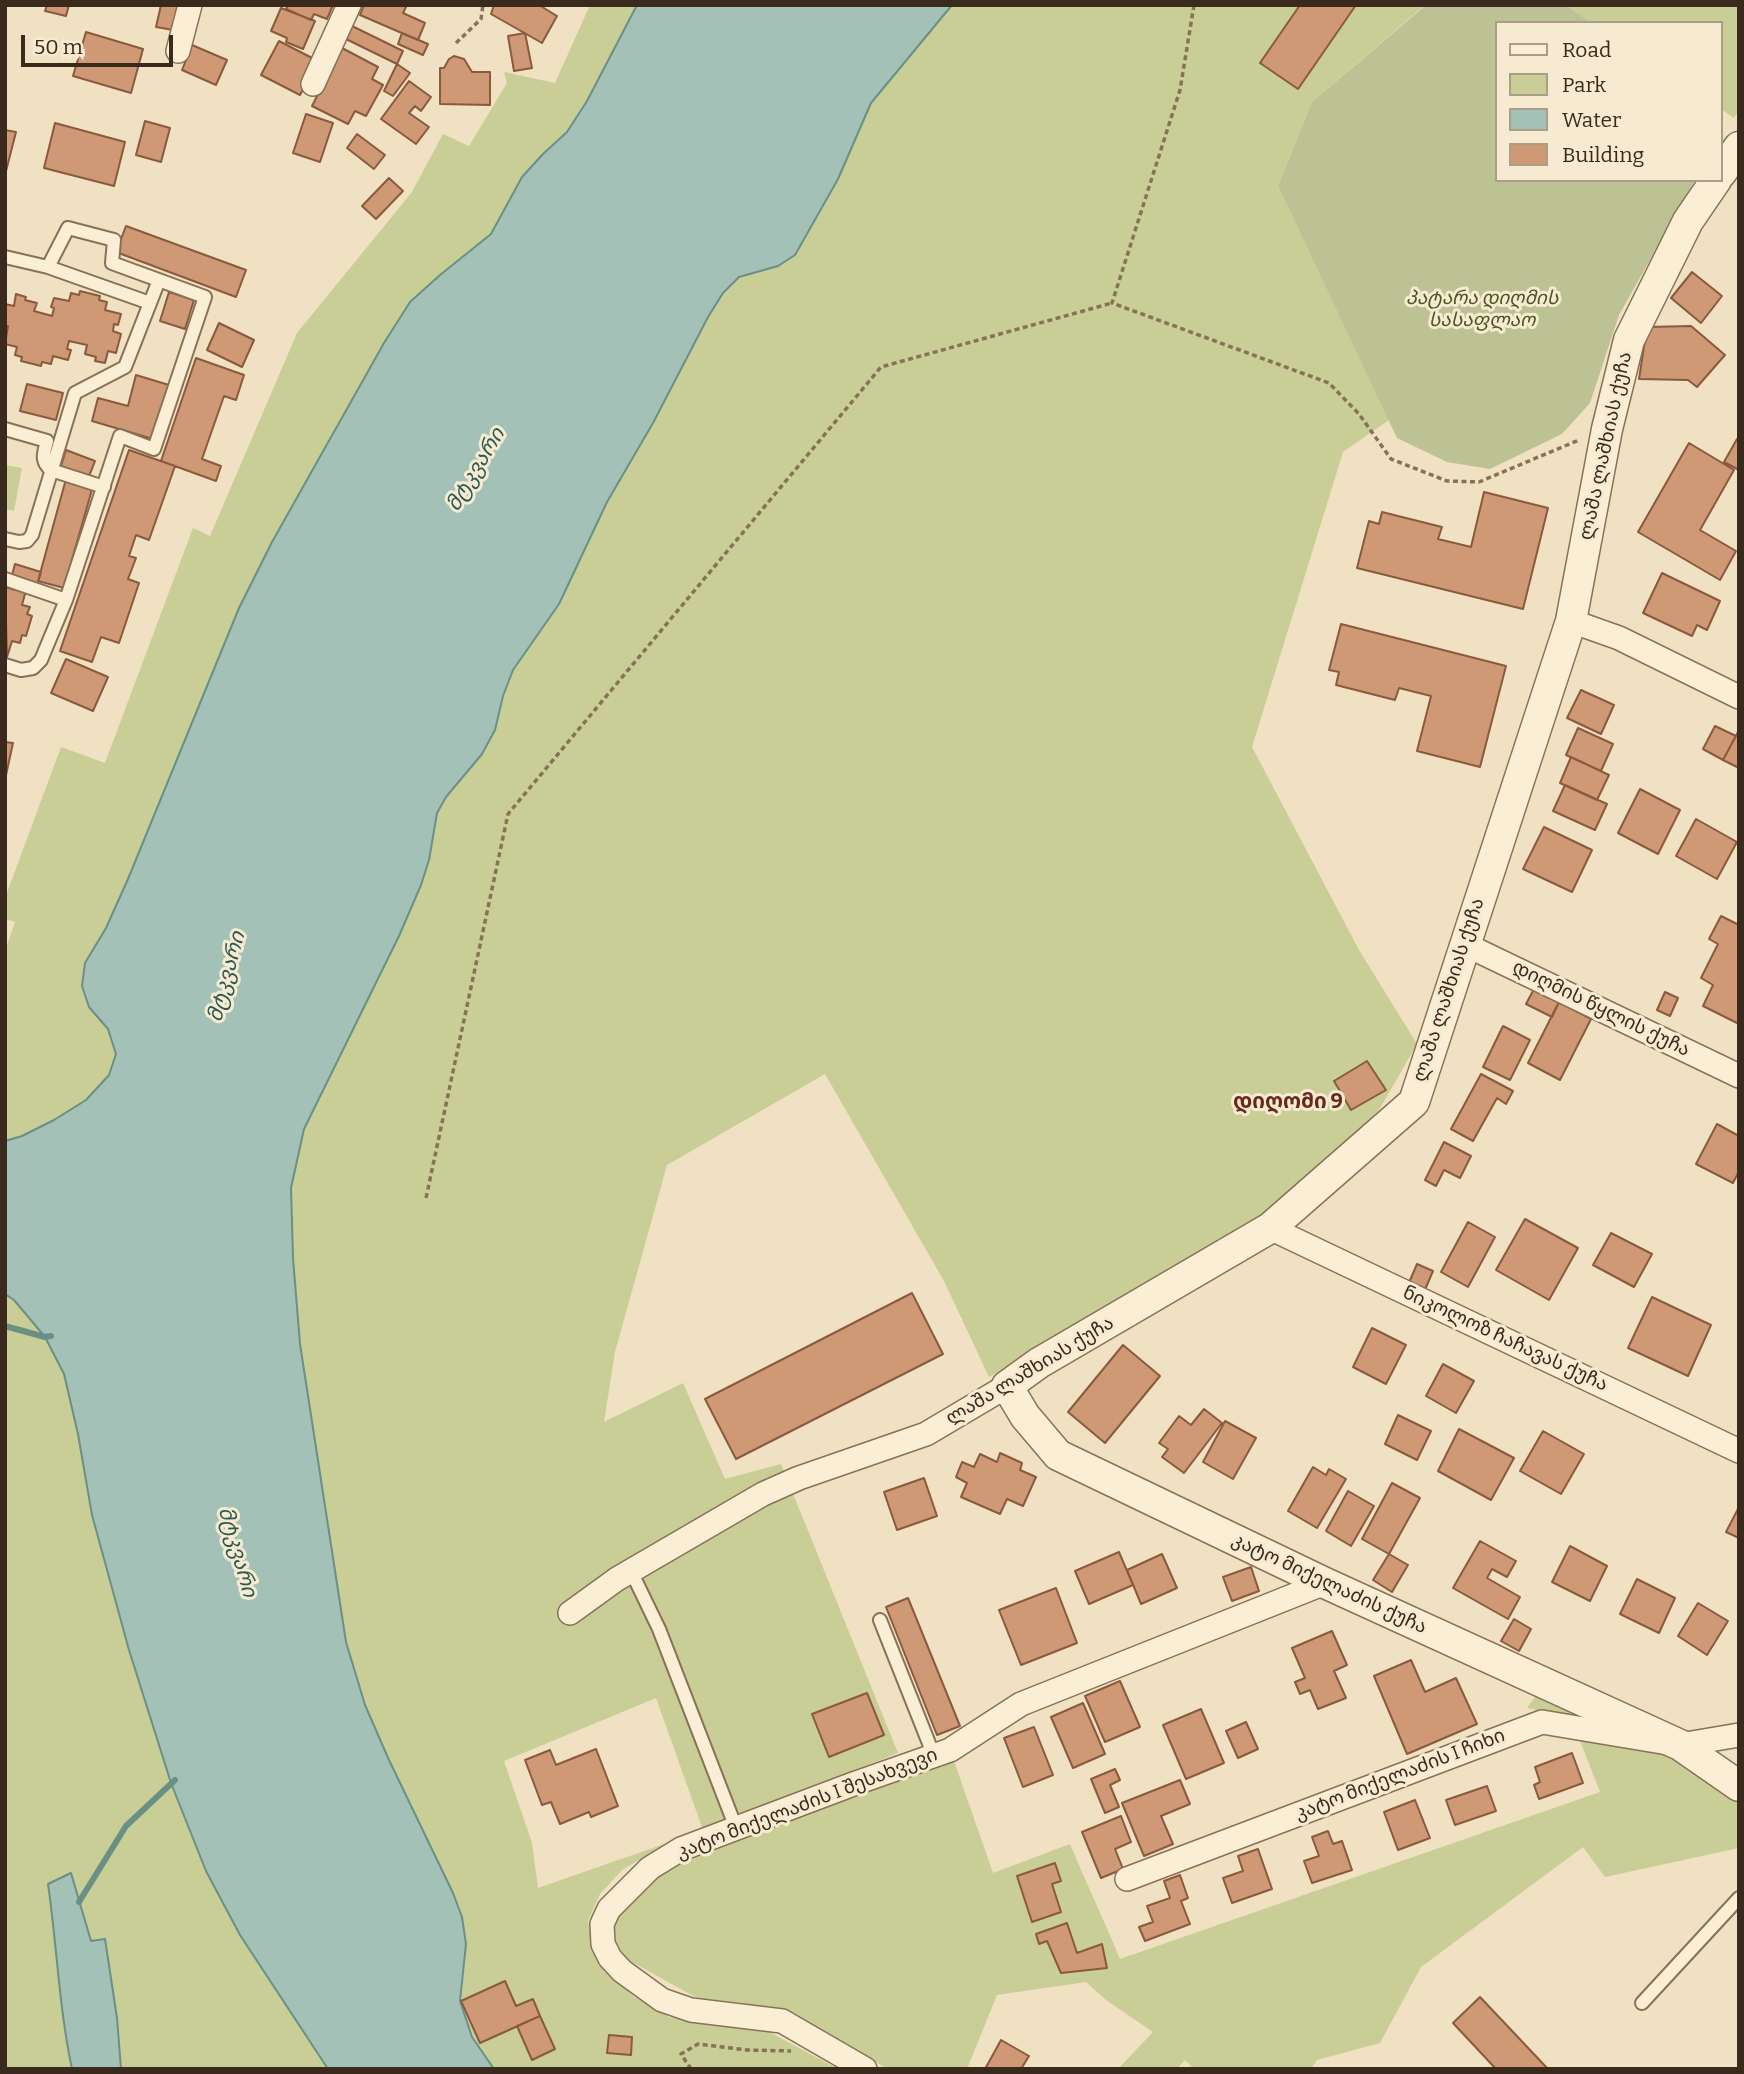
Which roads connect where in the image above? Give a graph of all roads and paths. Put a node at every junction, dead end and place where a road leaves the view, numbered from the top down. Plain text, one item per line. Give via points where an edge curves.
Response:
1 (190, 5) edge
2 (349, 5) edge
3 (483, 5) edge
4 (1194, 5) edge
5 (456, 43) dead end
6 (178, 51) dead end
7 (313, 84) dead end
8 (1715, 182) edge
9 (5, 257) edge
10 (48, 267) junction
11 (159, 280) junction
12 (150, 303) junction
13 (1112, 303) junction
14 (5, 429) edge
15 (1607, 429) junction
16 (51, 470) junction
17 (104, 487) junction
18 (5, 539) edge
19 (5, 579) edge
20 (66, 600) junction
21 (1571, 621) junction
22 (5, 666) edge
23 (1739, 697) edge
24 (1464, 944) junction
25 (1739, 1076) edge
26 (426, 1198) dead end
27 (1270, 1228) junction
28 (1007, 1386) junction
29 (1739, 1451) edge
30 (631, 1571) junction
31 (1325, 1583) junction
32 (570, 1613) dead end
33 (880, 1620) dead end
34 (1739, 1735) edge
35 (1679, 1745) junction
36 (934, 1756) junction
37 (1739, 1786) edge
38 (736, 1828) junction
39 (1127, 1879) dead end
40 (1739, 1898) edge
41 (1642, 2003) dead end
42 (800, 2051) dead end
43 (691, 2069) edge
44 (865, 2069) edge

1 - 6 street
2 - 7 street
3 - 5 path via 481,19
4 - 13 path via 1180,90
8 - 15 street, ლაშა ლაშხიას ქუჩა via 1688,221 1629,340
9 - 10 lane
10 - 11 lane via 68,228 114,240 112,263
10 - 12 lane
11 - 12 lane
11 - 17 lane via 205,297 154,449 120,436
12 - 16 lane via 125,367 75,393
13 - 15 path via 1329,383 1391,458 1447,481 1479,482
13 - 26 path via 880,367 508,814
14 - 16 lane via 47,441 43,457
15 - 21 street, ლაშა ლაშხიას ქუჩა
16 - 17 lane
16 - 18 lane via 32,535 27,541
17 - 20 lane
19 - 20 lane
20 - 22 lane via 41,660 33,668
21 - 23 street via 1619,638
21 - 24 street, ლაშა ლაშხიას ქუჩა
24 - 25 street, დიღმის წყლის ქუჩა
24 - 27 street, ლაშა ლაშხიას ქუჩა via 1413,1102
27 - 28 street, ლაშა ლაშხიას ქუჩა
27 - 29 street, ნიკოლოზ ჩაჩავას ქუჩა
28 - 30 street, ლაშა ლაშხიას ქუჩა via 926,1434 763,1494
28 - 31 street, კატო მიქელაძის ქუჩა via 1058,1455
30 - 32 street, ლაშა ლაშხიას ქუჩა
30 - 38 lane via 664,1641
31 - 35 street, კატო მიქელაძის ქუჩა
31 - 36 street, კატო მიქელაძის I შესახვევი via 1021,1704
33 - 36 lane
34 - 35 street
35 - 37 street, კატო მიქელაძის ქუჩა
35 - 39 street, კატო მიქელაძის I ჩიხი via 1542,1722
36 - 38 street, კატო მიქელაძის I შესახვევი
38 - 44 street, კატო მიქელაძის I შესახვევი via 681,1849 650,1868 609,1909 602,1924 603,1944 610,1958 662,2000 691,2010 782,2021
40 - 41 lane
42 - 43 path via 698,2044 681,2054

